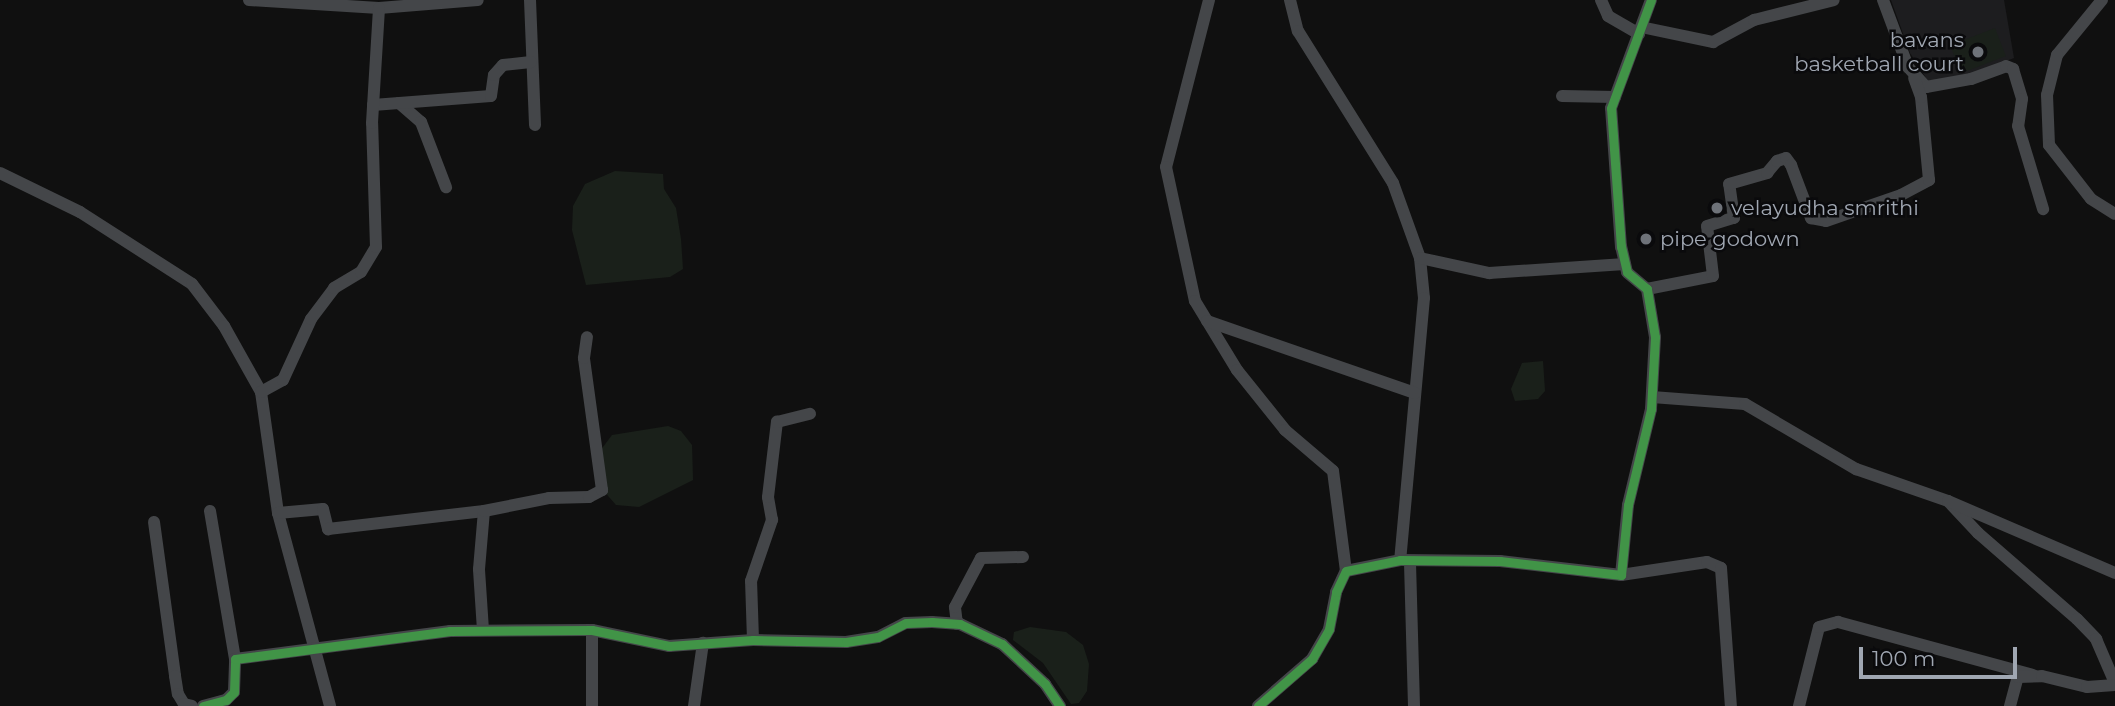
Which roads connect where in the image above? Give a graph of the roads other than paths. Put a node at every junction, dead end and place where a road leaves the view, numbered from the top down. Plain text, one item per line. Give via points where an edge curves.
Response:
1 (249, 0) edge
2 (478, 0) edge
3 (530, 0) edge
4 (1209, 0) edge
5 (1290, 0) edge
6 (1601, 0) edge
7 (1651, 0) edge
8 (1835, 0) edge
9 (1883, 0) edge
10 (2102, 0) edge
11 (325, 2) edge
12 (379, 8) junction
13 (1640, 30) junction
14 (531, 62) junction
15 (1914, 78) junction
16 (1562, 96) dead end
17 (1615, 97) junction
18 (399, 103) junction
19 (373, 105) junction
20 (535, 125) dead end
21 (0, 173) edge
22 (446, 187) dead end
23 (2043, 209) dead end
24 (2115, 214) edge
25 (1420, 258) junction
26 (1625, 264) junction
27 (1647, 289) junction
28 (1207, 321) junction
29 (587, 337) dead end
30 (261, 391) junction
31 (1415, 393) junction
32 (1652, 397) junction
33 (810, 414) dead end
34 (1948, 501) junction
35 (210, 511) dead end
36 (484, 511) junction
37 (278, 513) junction
38 (154, 522) dead end
39 (1023, 557) dead end
40 (1405, 561) junction
41 (1346, 571) junction
42 (2115, 573) edge
43 (1621, 575) junction
44 (957, 624) junction
45 (592, 630) junction
46 (483, 631) junction
47 (753, 640) junction
48 (703, 643) junction
49 (317, 650) junction
50 (235, 659) junction
51 (2033, 675) junction
52 (2115, 684) edge
53 (192, 706) edge
54 (203, 706) edge
55 (330, 706) edge
56 (592, 706) edge
57 (694, 706) edge
58 (1060, 706) edge
59 (1258, 706) edge
60 (1414, 706) edge
61 (1731, 706) edge
62 (1799, 706) edge
63 (2010, 706) edge

1 - 11 street
2 - 12 street
3 - 14 street
4 - 28 street via 1166,167 1195,301
5 - 25 street via 1298,31 1393,183
6 - 13 street via 1608,16
7 - 13 street
8 - 13 street via 1754,20 1713,41
9 - 15 street
10 - 24 street via 2057,55 2047,95 2049,145 2091,199
11 - 12 street
12 - 19 street
13 - 17 street
14 - 18 street via 503,65 494,75 491,96
14 - 20 street
15 - 23 street via 1932,88 1997,68 2013,69 2022,99 2018,126
15 - 27 street via 1921,97 1929,180 1901,195 1826,221 1811,218 1791,165 1786,158 1777,161 1767,173 1729,184 1734,218 1707,226 1713,276
16 - 17 street
17 - 26 street via 1611,154
18 - 19 street
18 - 22 street via 421,122
19 - 30 street via 376,247 361,272 334,288 310,318 283,380
21 - 30 street via 80,212 192,284 224,326
25 - 26 street via 1489,272
25 - 31 street via 1424,298
26 - 27 street via 1627,272
27 - 32 street via 1655,337
28 - 31 street
28 - 41 street via 1237,370 1285,430 1333,471
29 - 36 street via 584,358 602,490 589,497 549,498
30 - 37 street
31 - 40 street
32 - 34 street via 1745,404 1856,469
32 - 43 street via 1628,505
33 - 47 street via 777,422 768,497 772,520 751,581
34 - 42 street
34 - 52 street via 2096,639
35 - 50 street
36 - 37 street via 328,529 323,509
36 - 46 street via 479,569
37 - 49 street
38 - 53 street via 178,694 184,704
39 - 44 street via 981,558 955,607
40 - 41 street
40 - 43 street via 1538,563
40 - 60 street
41 - 59 street via 1336,592 1329,629 1312,659
43 - 61 street via 1707,562 1721,568
44 - 47 street via 906,623 878,637 846,642
44 - 58 street via 1002,644 1045,684
45 - 46 street
45 - 48 street via 669,646
45 - 56 street
46 - 49 street via 450,631
47 - 48 street
48 - 57 street
49 - 50 street
49 - 55 street
50 - 54 street via 234,692 226,700
51 - 52 street via 2087,687
51 - 62 street via 1838,622 1819,627
51 - 63 street via 2018,677

